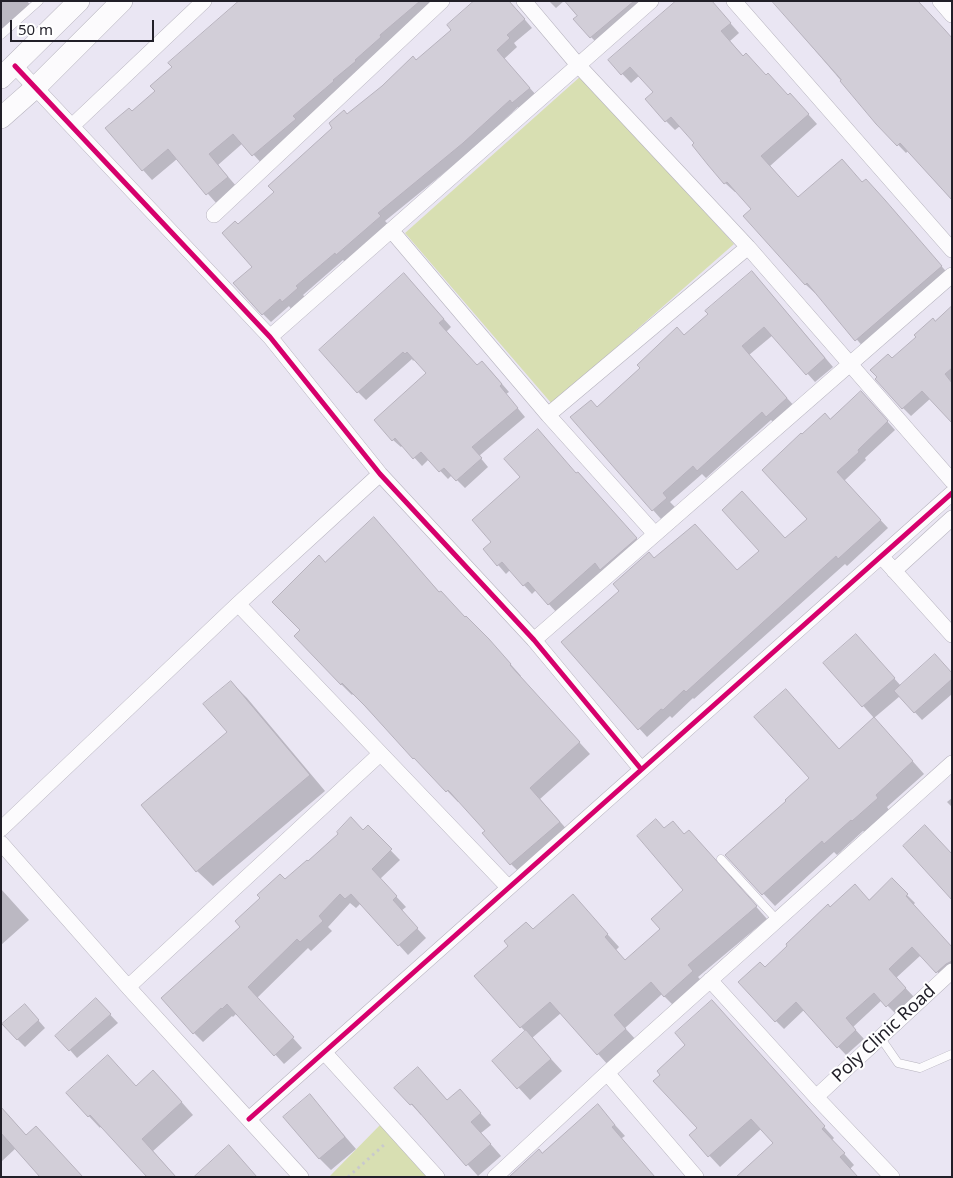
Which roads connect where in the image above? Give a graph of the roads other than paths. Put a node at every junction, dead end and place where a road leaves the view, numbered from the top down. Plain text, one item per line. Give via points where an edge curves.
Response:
1 (39, 1) edge
2 (79, 1) edge
3 (122, 1) edge
4 (204, 1) edge
5 (442, 1) edge
6 (524, 1) edge
7 (651, 1) edge
8 (734, 1) edge
9 (940, 1) edge
10 (952, 15) edge
11 (1, 35) edge
12 (578, 65) junction
13 (8, 72) edge
14 (36, 87) junction
15 (1, 118) edge
16 (72, 126) junction
17 (214, 215) dead end
18 (391, 230) junction
19 (748, 247) junction
20 (952, 250) edge
21 (952, 275) edge
22 (270, 337) junction
23 (850, 364) junction
24 (548, 416) junction
25 (380, 474) junction
26 (952, 481) edge
27 (952, 493) edge
28 (952, 518) edge
29 (655, 534) junction
30 (881, 556) junction
31 (894, 570) junction
32 (238, 604) junction
33 (952, 635) edge
34 (534, 640) junction
35 (380, 754) junction
36 (952, 763) edge
37 (641, 769) junction
38 (1, 829) edge
39 (1, 843) edge
40 (721, 858) dead end
41 (508, 888) junction
42 (777, 920) junction
43 (952, 971) edge
44 (710, 980) junction
45 (128, 987) junction
46 (880, 1037) junction
47 (324, 1052) junction
48 (952, 1054) edge
49 (607, 1073) junction
50 (816, 1097) junction
51 (249, 1118) junction
52 (301, 1177) edge
53 (437, 1177) edge
54 (495, 1177) edge
55 (696, 1177) edge
56 (892, 1177) edge

1 - 11 lane
2 - 13 street
3 - 14 street
4 - 16 street
5 - 17 street
6 - 12 street
7 - 12 street
8 - 20 street
9 - 10 street
12 - 18 street
12 - 19 street
13 - 14 street
14 - 15 street
14 - 16 street
16 - 22 street
18 - 22 street
18 - 24 street
19 - 23 street
19 - 24 street
21 - 23 street
22 - 25 street
23 - 26 street
23 - 29 street
24 - 29 street
25 - 32 street
25 - 34 street
27 - 30 street
28 - 31 street
29 - 34 street
30 - 31 street
30 - 37 street
31 - 33 street
32 - 35 street
32 - 38 street
34 - 37 street
35 - 41 street
35 - 45 street
36 - 42 street
37 - 41 street
39 - 45 street
40 - 42 lane
41 - 47 street
42 - 44 street
43 - 46 street, Poly Clinic Road
44 - 49 street
44 - 50 street
45 - 51 street
46 - 48 lane via 898,1063 920,1068
46 - 50 street, Poly Clinic Road
47 - 51 street
47 - 53 street
49 - 54 street
49 - 55 street
50 - 56 street
51 - 52 street

